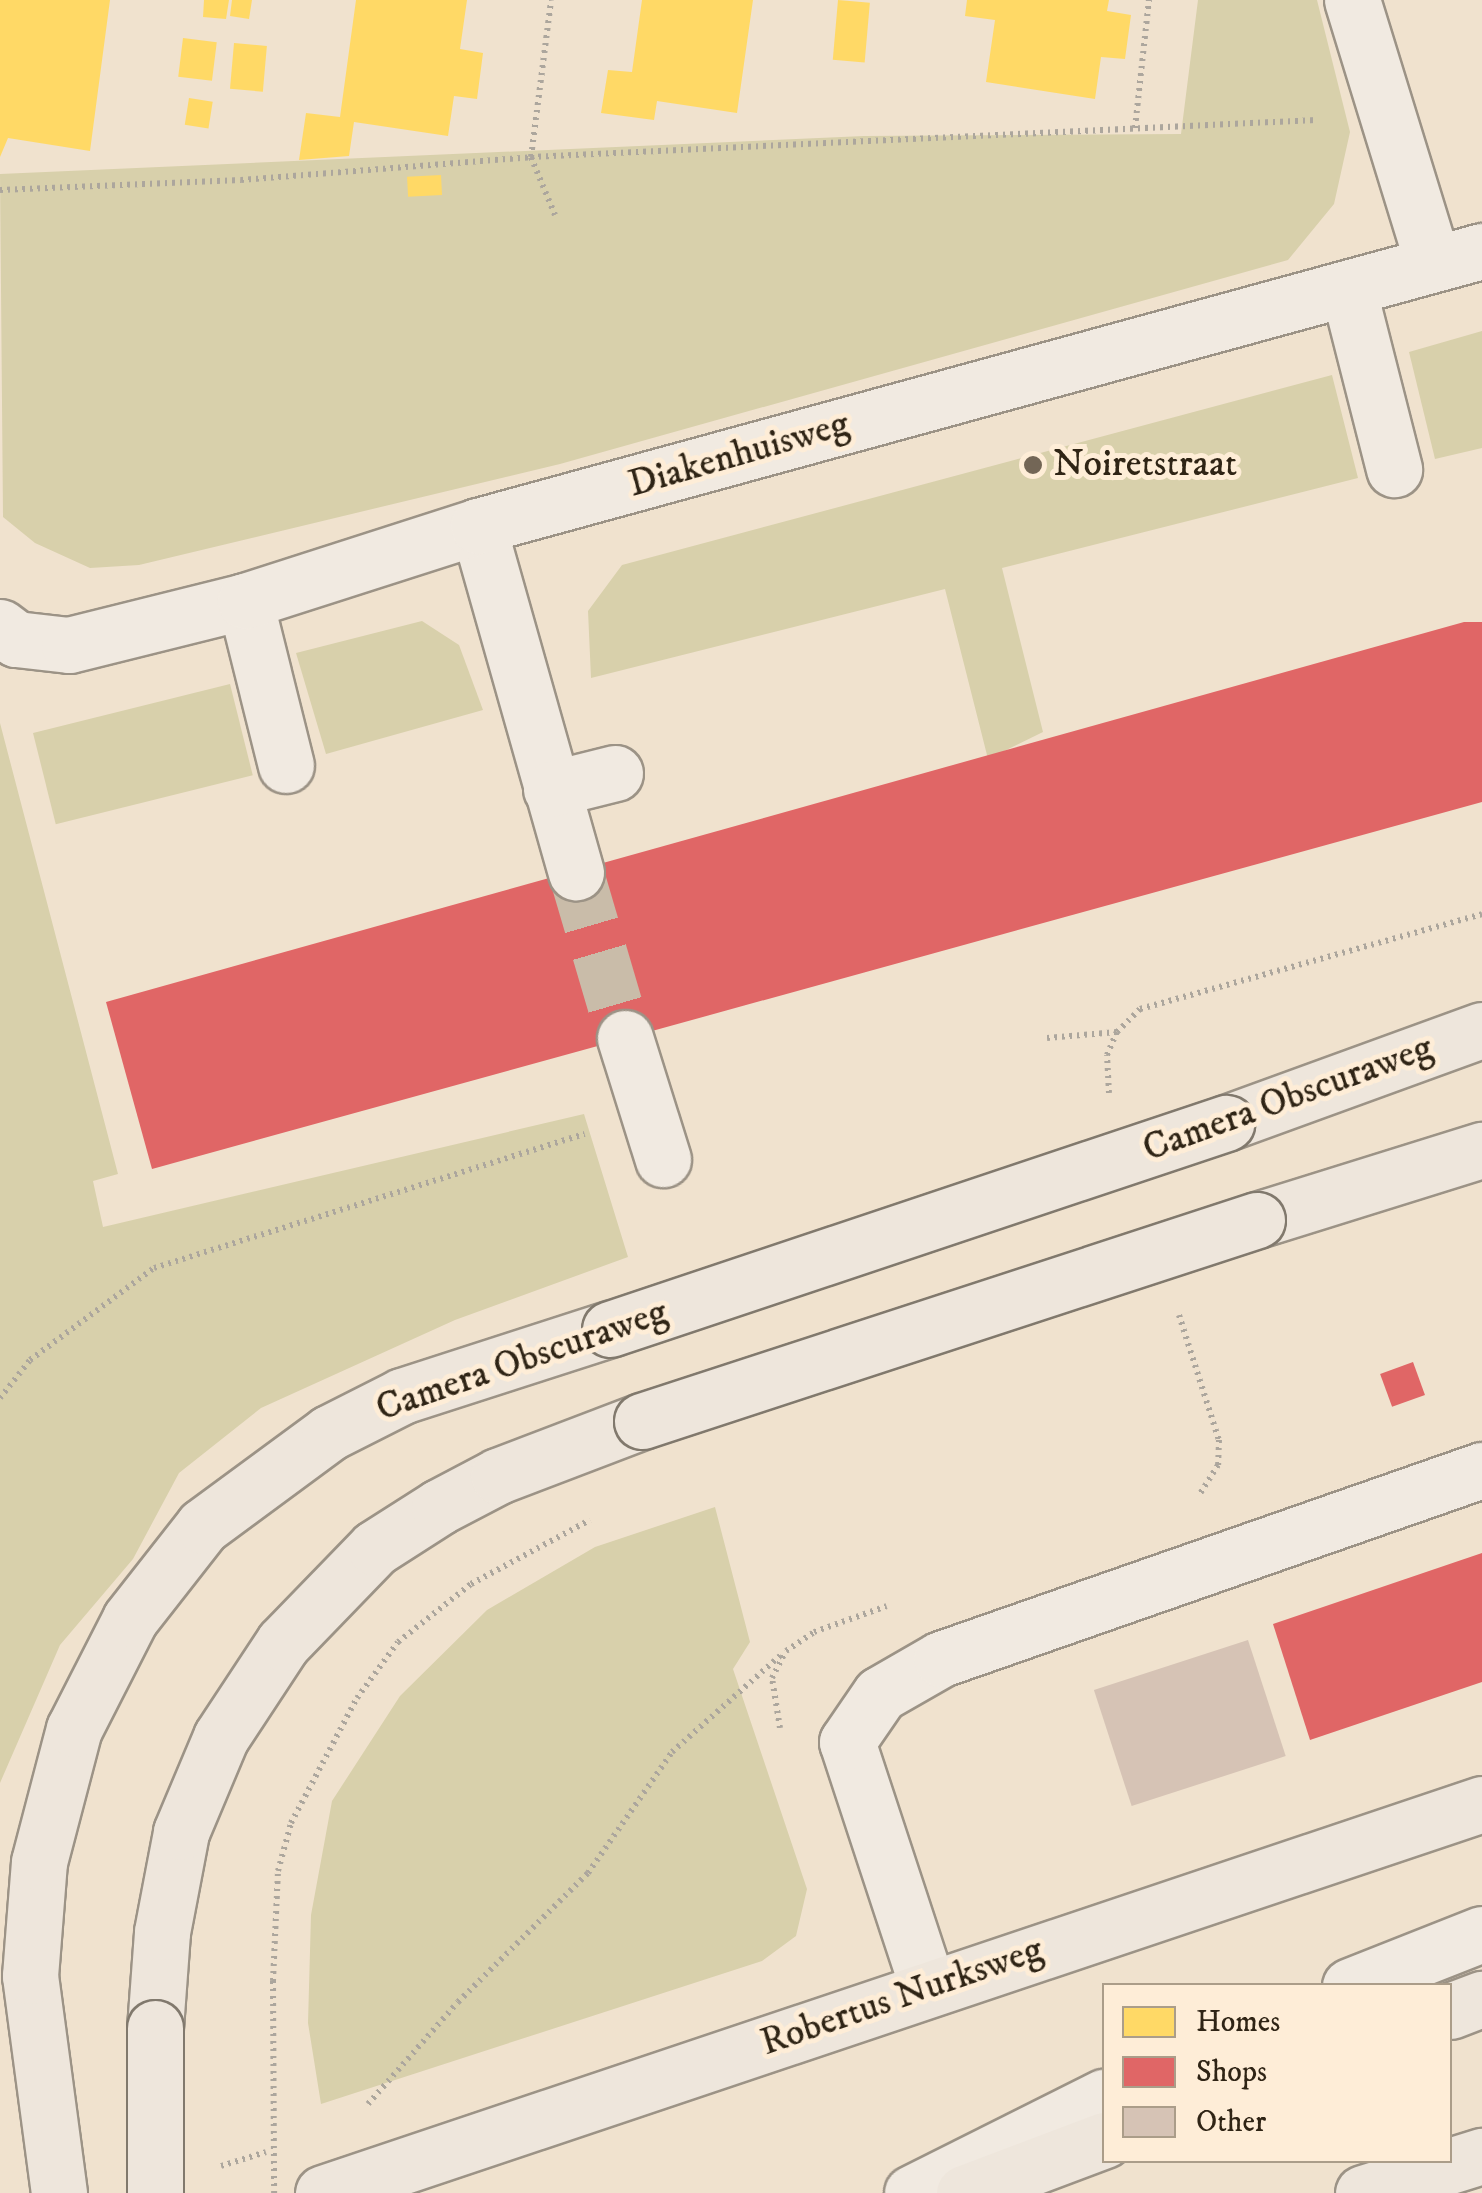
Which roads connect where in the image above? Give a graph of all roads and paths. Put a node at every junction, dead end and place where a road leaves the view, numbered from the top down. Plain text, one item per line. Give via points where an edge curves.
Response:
1 (550, 0) edge
2 (1149, 0) edge
3 (1352, 0) edge
4 (1388, 116) junction
5 (1135, 128) junction
6 (531, 157) junction
7 (0, 190) edge
8 (556, 214) dead end
9 (1458, 258) edge
10 (1348, 288) junction
11 (1394, 470) dead end
12 (478, 526) junction
13 (245, 601) junction
14 (0, 628) edge
15 (286, 765) dead end
16 (615, 773) dead end
17 (551, 789) junction
18 (576, 872) tunnel mouth
19 (1482, 1030) edge
20 (1117, 1032) dead end
21 (624, 1038) tunnel mouth
22 (1047, 1038) dead end
23 (656, 1137) joint
24 (1482, 1150) edge
25 (0, 1398) edge
26 (1482, 1470) edge
27 (592, 1518) dead end
28 (814, 1632) dead end
29 (786, 1651) junction
30 (781, 1732) dead end
31 (1482, 1804) edge
32 (1482, 1934) edge
33 (1358, 1983) edge
34 (928, 1988) junction
35 (1482, 1999) edge
36 (1452, 2010) edge
37 (1102, 2098) edge
38 (360, 2112) dead end
39 (1102, 2141) edge
40 (295, 2143) dead end
41 (1482, 2156) edge
42 (206, 2171) dead end
43 (59, 2193) edge
44 (155, 2193) edge
45 (274, 2193) edge
46 (323, 2193) edge
47 (912, 2193) edge
48 (964, 2193) edge
49 (1364, 2193) edge

1 - 6 path
2 - 5 path
3 - 4 street
4 - 5 path
4 - 9 street
5 - 6 path
6 - 7 path
6 - 8 path
9 - 10 street, Diakenhuisweg
10 - 11 street
10 - 12 street, Diakenhuisweg
12 - 13 street, Diakenhuisweg
12 - 17 street
13 - 14 street, Diakenhuisweg via 70,645 16,639
13 - 15 street
16 - 17 street
17 - 18 street
19 - 43 main road, Camera Obscuraweg, bridge via 1226,1123 402,1396 255,1482 165,1568 107,1659 74,1729 32,1928 38,2067
20 - 22 path
21 - 23 street
23 - 25 path via 154,1268 30,1360
24 - 44 main road, bridge via 642,1421 498,1476 375,1548 283,1642 221,1737 181,1832 162,1932
26 - 34 street via 941,1659 880,1694 847,1742
27 - 45 path, bridge via 471,1584 398,1642 357,1698 291,1823 278,1871
28 - 29 path
29 - 30 path via 772,1678
29 - 38 path via 672,1752 588,1873 458,2002
31 - 34 main road, Robertus Nurksweg
32 - 33 street
34 - 46 main road, Robertus Nurksweg
35 - 36 main road
37 - 47 street
39 - 48 main road
40 - 42 path
41 - 49 main road

